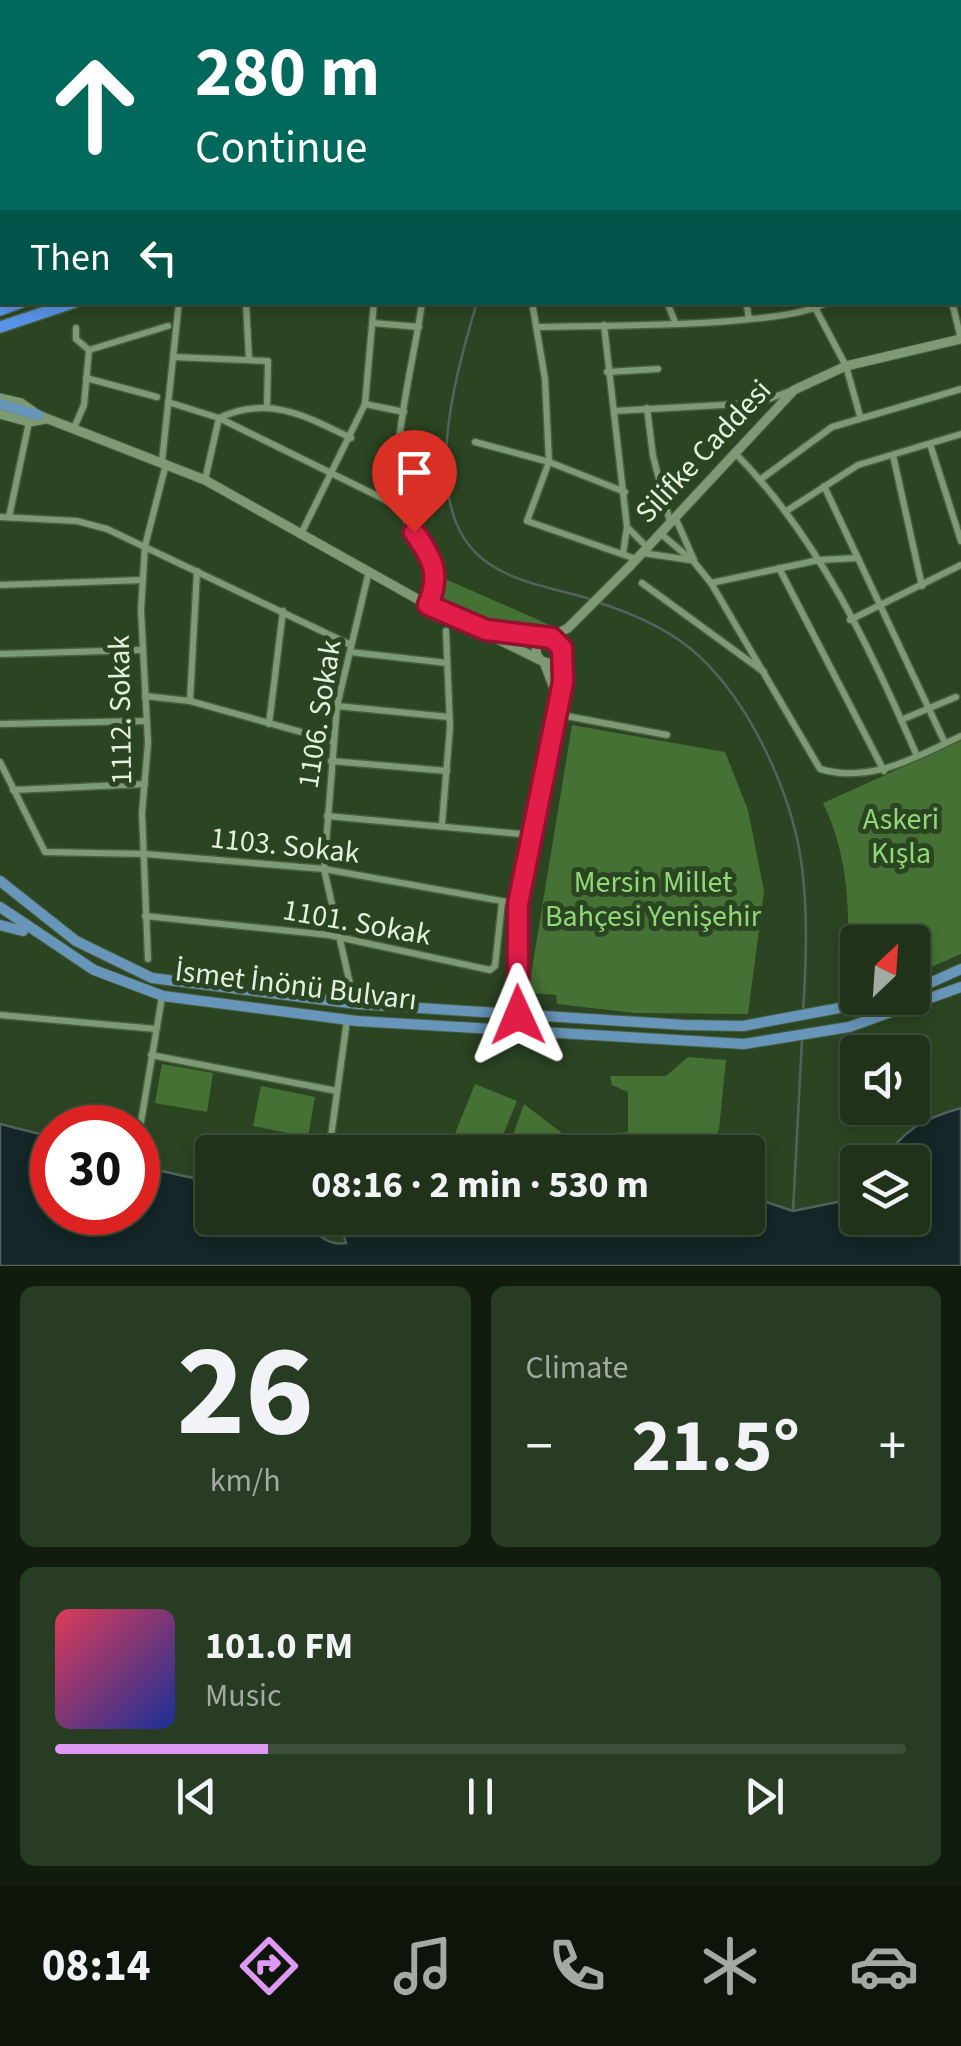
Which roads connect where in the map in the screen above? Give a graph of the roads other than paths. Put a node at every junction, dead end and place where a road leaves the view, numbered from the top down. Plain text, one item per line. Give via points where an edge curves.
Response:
1 (66, 305) edge
2 (180, 305) edge
3 (246, 305) edge
4 (374, 305) edge
5 (422, 305) edge
6 (533, 305) edge
7 (668, 305) edge
8 (746, 305) edge
9 (953, 305) edge
10 (813, 306) edge
11 (748, 318) junction
12 (675, 322) junction
13 (372, 323) junction
14 (604, 325) junction
15 (168, 326) dead end
16 (0, 327) edge
17 (419, 327) junction
18 (539, 327) junction
19 (76, 328) dead end
20 (961, 339) edge
21 (90, 350) junction
22 (174, 358) junction
23 (249, 360) junction
24 (846, 366) junction
25 (658, 369) dead end
26 (607, 372) junction
27 (86, 378) junction
28 (961, 389) edge
29 (794, 390) junction
30 (157, 397) dead end
31 (0, 401) edge
32 (168, 402) junction
33 (365, 404) junction
34 (267, 407) junction
35 (647, 408) junction
36 (614, 411) junction
37 (404, 412) junction
38 (0, 414) edge
39 (860, 416) junction
40 (34, 418) junction
41 (219, 418) junction
42 (74, 428) junction
43 (961, 434) edge
44 (351, 438) junction
45 (475, 442) dead end
46 (930, 444) junction
47 (734, 452) junction
48 (894, 455) junction
49 (164, 462) junction
50 (549, 462) junction
51 (332, 475) junction
52 (206, 480) junction
53 (761, 480) junction
54 (824, 486) junction
55 (626, 493) junction
56 (402, 508) junction
57 (788, 510) junction
58 (5, 517) edge
59 (672, 519) junction
60 (627, 527) junction
61 (302, 532) junction
62 (660, 533) junction
63 (961, 541) edge
64 (145, 546) junction
65 (623, 554) junction
66 (639, 556) junction
67 (858, 558) junction
68 (819, 560) junction
69 (694, 562) junction
70 (961, 565) edge
71 (779, 568) junction
72 (369, 570) junction
73 (197, 571) junction
74 (143, 580) junction
75 (642, 583) dead end
76 (711, 583) junction
77 (0, 585) edge
78 (922, 586) junction
79 (428, 605) junction
80 (879, 606) junction
81 (283, 612) junction
82 (850, 620) junction
83 (568, 628) junction
84 (446, 630) dead end
85 (486, 630) junction
86 (547, 638) junction
87 (350, 649) junction
88 (141, 650) junction
89 (561, 651) junction
90 (0, 654) edge
91 (542, 661) junction
92 (447, 663) junction
93 (769, 676) junction
94 (145, 696) junction
95 (956, 697) dead end
96 (190, 701) junction
97 (559, 702) junction
98 (338, 706) junction
99 (928, 708) junction
100 (556, 714) junction
101 (449, 717) junction
102 (146, 720) junction
103 (901, 720) junction
104 (0, 724) edge
105 (270, 724) junction
106 (668, 735) dead end
107 (961, 736) edge
108 (332, 741) junction
109 (945, 744) junction
110 (917, 756) junction
111 (331, 761) junction
112 (0, 762) edge
113 (447, 771) junction
114 (884, 771) junction
115 (144, 784) junction
116 (13, 790) junction
117 (327, 816) junction
118 (442, 824) junction
119 (532, 835) junction
120 (145, 854) junction
121 (324, 869) junction
122 (0, 882) edge
123 (10, 891) junction
124 (502, 902) junction
125 (0, 904) edge
126 (518, 904) junction
127 (145, 916) junction
128 (0, 925) edge
129 (337, 937) junction
130 (59, 950) junction
131 (148, 959) dead end
132 (961, 969) edge
133 (930, 983) edge
134 (350, 984) dead end
135 (961, 988) edge
136 (162, 996) junction
137 (840, 1010) edge
138 (0, 1014) edge
139 (518, 1015) junction
140 (347, 1020) junction
141 (156, 1029) junction
142 (511, 1032) junction
143 (152, 1055) junction
144 (338, 1091) junction
145 (144, 1105) edge
146 (331, 1135) edge

1 - 16 highway
2 - 22 street, 1112. Sokak
3 - 23 street
4 - 13 street
5 - 17 street
6 - 18 street
7 - 12 street
8 - 11 street
9 - 20 street
10 - 11 street
10 - 24 street
11 - 12 street
12 - 14 street
13 - 17 street
13 - 33 street
14 - 18 street
14 - 26 street
15 - 21 street
17 - 37 street
18 - 50 street
19 - 21 street via 76,339
20 - 24 street, Silifke Caddesi
21 - 27 street
22 - 23 street
22 - 32 street, 1112. Sokak
23 - 34 street via 268,361
24 - 29 street, Silifke Caddesi
24 - 39 street
25 - 26 street
26 - 36 street
27 - 30 street
27 - 42 street
28 - 39 street
29 - 35 street via 758,403
29 - 47 street, Silifke Caddesi
31 - 40 main road
32 - 41 street
32 - 49 street, 1112. Sokak
33 - 37 street
33 - 44 street
34 - 41 street
34 - 44 street via 292,409
35 - 36 street
35 - 59 street via 652,456
36 - 55 street
37 - 56 street
38 - 40 street
39 - 53 street via 811,440
40 - 42 street
40 - 58 street
41 - 51 street
41 - 52 street
42 - 49 street
43 - 46 street
44 - 51 street
45 - 50 street
46 - 48 street
46 - 63 street
47 - 53 street
47 - 59 street, Silifke Caddesi
48 - 54 street
48 - 78 street
49 - 52 street
49 - 64 street, 1112. Sokak
50 - 55 street
50 - 65 street via 527,520
51 - 56 street
51 - 61 street
52 - 61 street
53 - 57 street
54 - 57 street
54 - 67 street
55 - 60 street
56 - 79 street via 436,570
57 - 68 street
58 - 64 street via 77,521
59 - 62 street, Silifke Caddesi
59 - 69 street
60 - 65 street
60 - 66 street
61 - 72 street
62 - 66 street, Silifke Caddesi
62 - 69 street
64 - 73 street
64 - 74 street, 1112. Sokak
65 - 66 street
66 - 69 street
66 - 83 street, Silifke Caddesi
67 - 68 street
67 - 80 street
68 - 71 street
68 - 82 street
69 - 76 street
70 - 78 street
71 - 76 street
71 - 114 street
72 - 79 street
72 - 87 street, 1106. Sokak
73 - 81 street
73 - 96 street
74 - 77 street
74 - 88 street, 1112. Sokak
75 - 93 street
76 - 93 street
78 - 80 street
79 - 85 street
80 - 82 street
80 - 99 street
81 - 87 street
81 - 105 street
82 - 103 street
83 - 86 street
83 - 89 street
84 - 92 street
85 - 86 street
85 - 91 street
86 - 89 street
86 - 91 street via 537,646
87 - 92 street
87 - 98 street, 1106. Sokak
88 - 90 street
88 - 94 street, 1112. Sokak
89 - 91 street via 552,663
89 - 97 street
91 - 97 street
92 - 101 street
93 - 114 street via 820,770
94 - 96 street
94 - 102 street, 1112. Sokak
95 - 99 street
96 - 105 street
97 - 100 street
98 - 101 street
98 - 108 street, 1106. Sokak
99 - 103 street
99 - 109 street
100 - 106 street
100 - 119 street
101 - 113 street
102 - 104 street
102 - 115 street, 1112. Sokak
103 - 110 street
105 - 108 street
107 - 109 street
108 - 111 street, 1106. Sokak
109 - 110 street
110 - 114 street
111 - 113 street
111 - 117 street, 1106. Sokak
112 - 116 street
113 - 118 street
115 - 116 street
115 - 120 street, 1112. Sokak
116 - 120 street, 1103. Sokak via 45,852
117 - 118 street
117 - 121 street, 1106. Sokak
118 - 119 street
119 - 126 street
120 - 121 street, 1103. Sokak
120 - 127 street, 1112. Sokak
121 - 124 street, 1103. Sokak
121 - 129 street, 1106. Sokak
122 - 123 main road, İsmet İnönü Bulvarı
123 - 125 main road
123 - 139 main road, İsmet İnönü Bulvarı via 76,942 152,978 257,995
124 - 126 street, 1103. Sokak
124 - 129 street, 1101. Sokak via 490,970
125 - 130 main road, İsmet İnönü Bulvarı
126 - 139 street
127 - 129 street, 1101. Sokak
127 - 131 street, 1112. Sokak
128 - 130 main road
129 - 134 street, 1106. Sokak
130 - 136 main road, İsmet İnönü Bulvarı
132 - 133 main road
135 - 142 main road, İsmet İnönü Bulvarı via 849,1027 744,1044
136 - 140 main road, İsmet İnönü Bulvarı
136 - 141 street
137 - 139 main road, İsmet İnönü Bulvarı via 744,1026
138 - 141 street
139 - 142 main road
140 - 142 main road, İsmet İnönü Bulvarı
140 - 144 street
141 - 143 street
143 - 144 street
143 - 145 street
144 - 146 street

